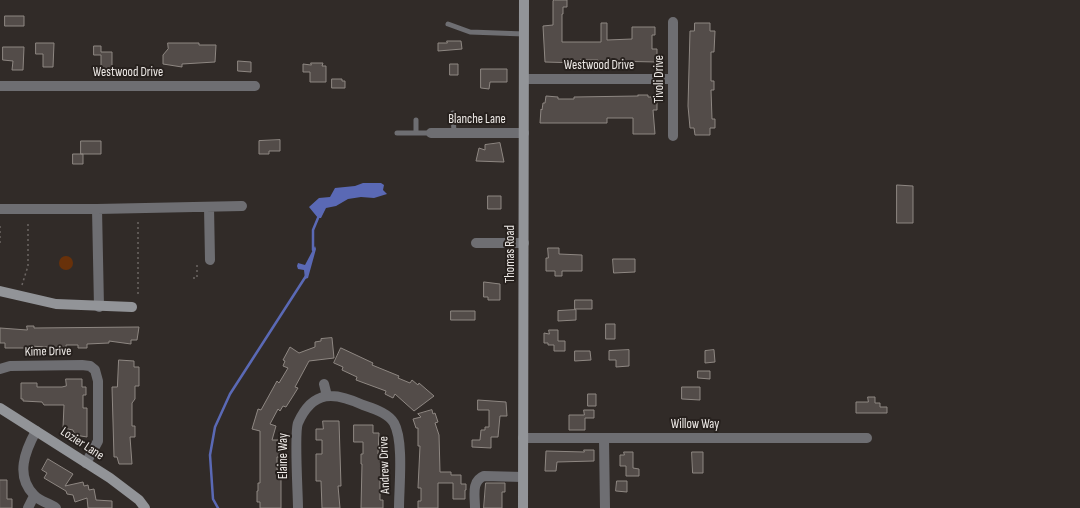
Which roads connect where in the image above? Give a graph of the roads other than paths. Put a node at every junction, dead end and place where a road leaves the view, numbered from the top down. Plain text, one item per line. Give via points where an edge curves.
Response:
1 (524, 0) edge
2 (673, 22) dead end
3 (448, 24) dead end
4 (524, 34) junction
5 (524, 79) junction
6 (673, 79) junction
7 (0, 86) edge
8 (255, 86) dead end
9 (453, 113) dead end
10 (416, 120) dead end
11 (524, 132) junction
12 (398, 133) dead end
13 (416, 133) junction
14 (431, 133) joint
15 (454, 133) junction
16 (673, 136) dead end
17 (242, 206) dead end
18 (209, 207) junction
19 (0, 209) edge
20 (97, 209) junction
21 (476, 243) dead end
22 (524, 243) junction
23 (210, 260) dead end
24 (0, 291) edge
25 (98, 307) junction
26 (132, 307) dead end
27 (0, 369) edge
28 (324, 384) dead end
29 (327, 396) junction
30 (0, 408) edge
31 (36, 431) junction
32 (523, 438) junction
33 (867, 438) dead end
34 (604, 439) junction
35 (86, 463) junction
36 (523, 477) junction
37 (34, 496) junction
38 (28, 508) edge
39 (56, 508) edge
40 (145, 508) edge
41 (298, 508) edge
42 (399, 508) edge
43 (475, 508) edge
44 (523, 508) edge
45 (605, 508) edge

1 - 4 street, Thomas Road
2 - 6 street, Tivoli Drive
3 - 4 lane via 470,32
4 - 5 street, Thomas Road
5 - 6 street, Westwood Drive
5 - 11 street, Thomas Road
6 - 16 street, Tivoli Drive
7 - 8 street, Westwood Drive
9 - 15 lane
10 - 13 lane
11 - 15 street, Blanche Lane
11 - 22 street, Thomas Road
12 - 13 lane
13 - 14 lane
14 - 15 street, Blanche Lane
17 - 18 street
18 - 20 street
18 - 23 street
19 - 20 street
20 - 25 street
21 - 22 street
22 - 32 street, Thomas Road
24 - 25 street via 56,304
25 - 26 street
27 - 35 street, Kime Drive via 10,366 82,365 95,370 98,381 98,441
28 - 29 street
29 - 41 street, Elaine Way via 314,402 297,424
29 - 42 street, Andrew Drive via 352,399 385,414 394,422 399,437
30 - 31 street, Lozier Lane
31 - 35 street, Lozier Lane
31 - 37 street via 27,446 23,468 24,480
32 - 34 street, Willow Way
32 - 36 street, Thomas Road
33 - 34 street, Willow Way
34 - 45 street
35 - 40 street, Lozier Lane via 139,500
36 - 43 street via 479,478 475,482
36 - 44 street, Thomas Road
37 - 38 street
37 - 39 street

